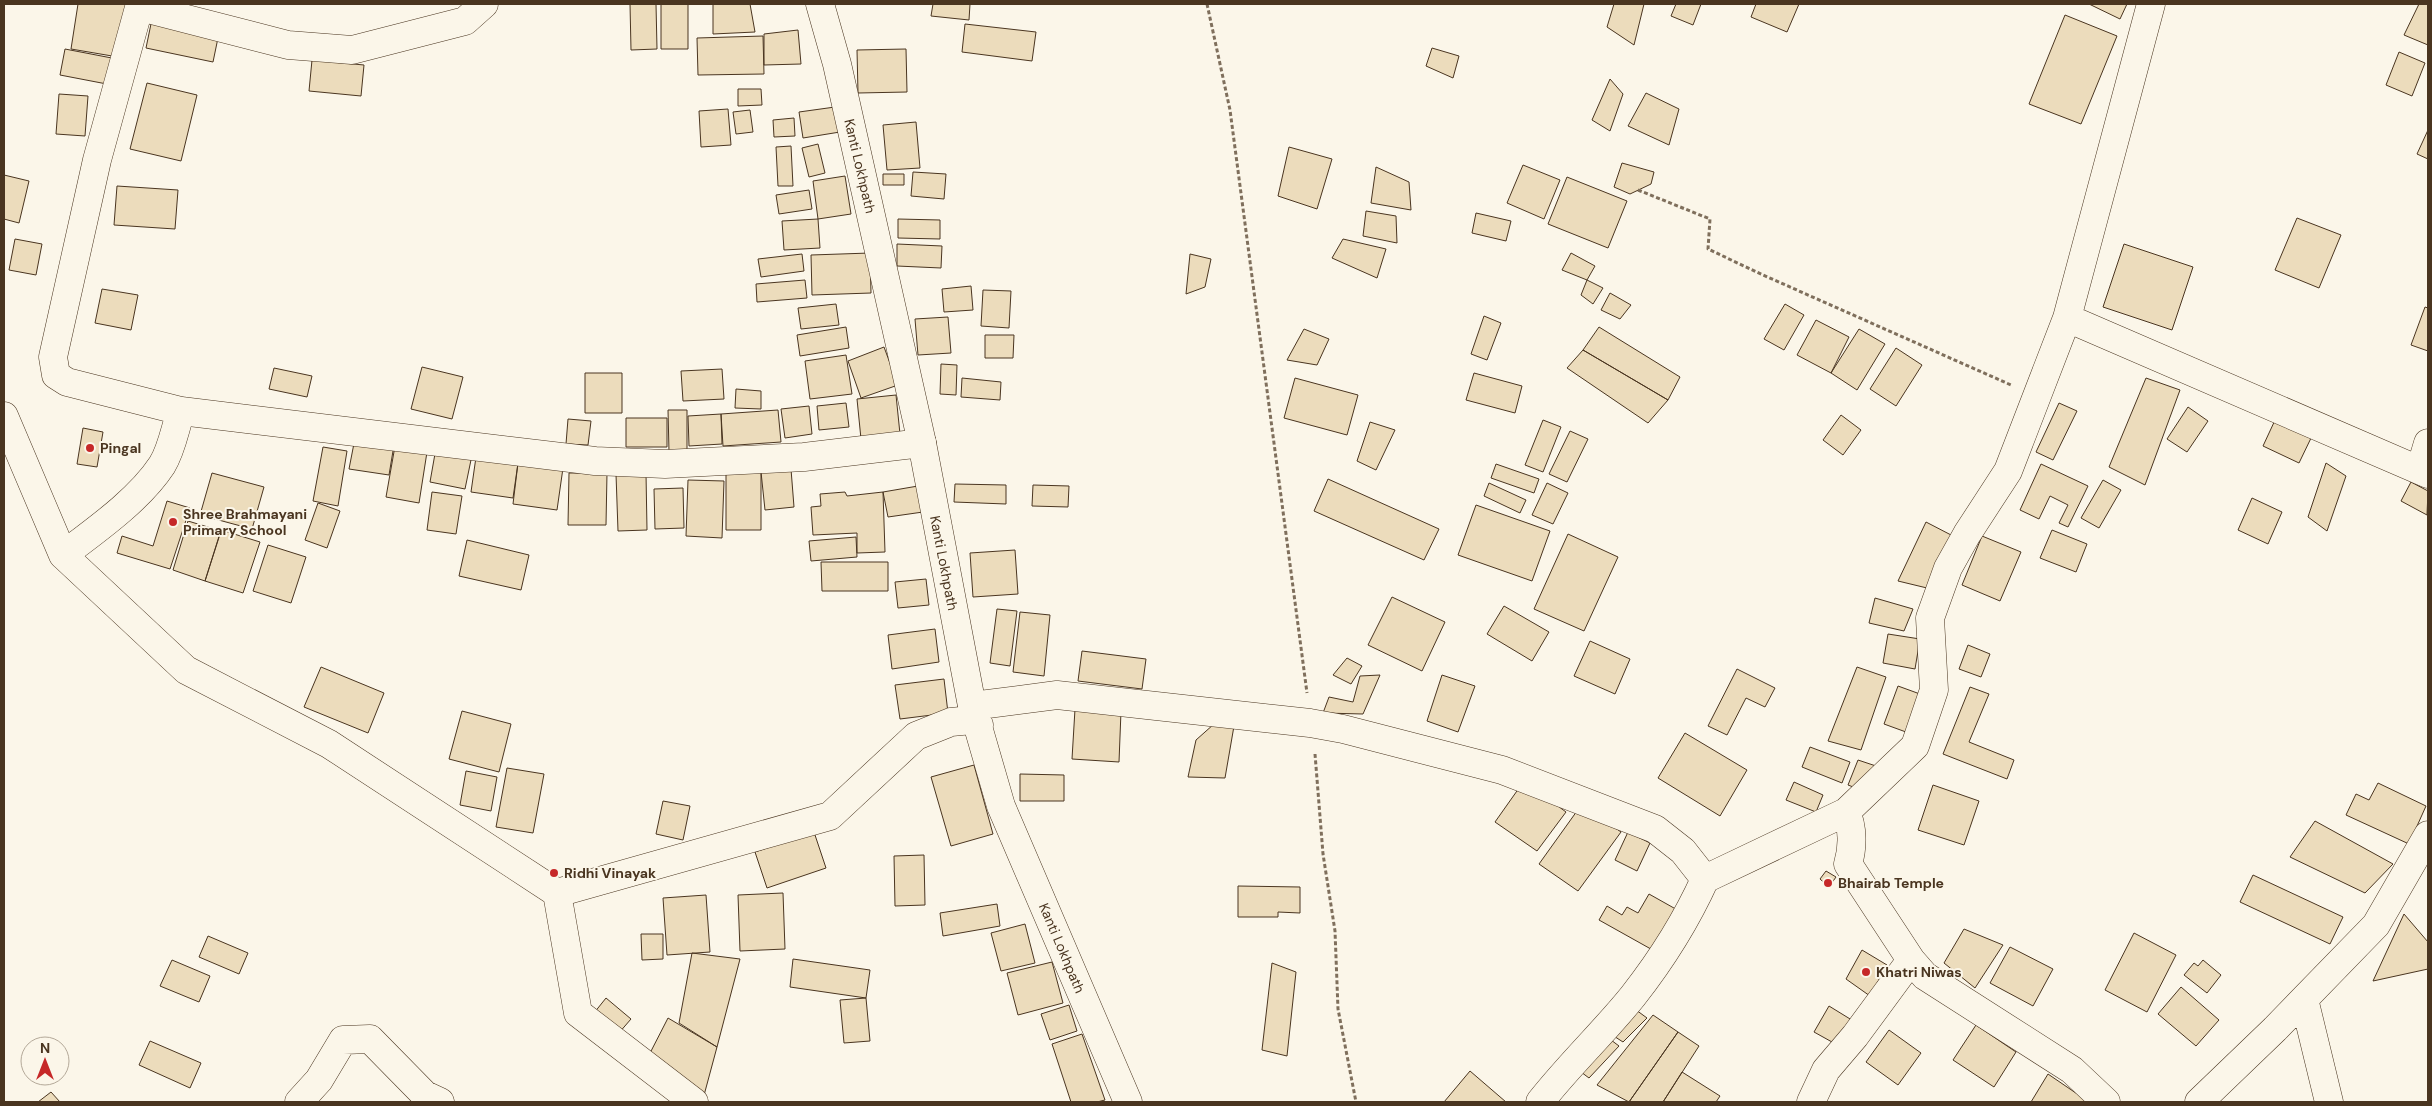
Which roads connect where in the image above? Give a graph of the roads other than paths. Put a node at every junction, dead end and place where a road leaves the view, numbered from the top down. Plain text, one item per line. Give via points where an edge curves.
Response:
1 (484, 4) edge
2 (820, 4) edge
3 (2150, 4) edge
4 (140, 5) edge
5 (2067, 318) junction
6 (181, 411) junction
7 (4, 416) edge
8 (922, 443) junction
9 (2428, 443) edge
10 (2424, 472) edge
11 (63, 555) junction
12 (975, 715) junction
13 (1846, 812) junction
14 (2428, 836) edge
15 (1705, 879) junction
16 (557, 893) junction
17 (1912, 960) junction
18 (2304, 1000) junction
19 (299, 1102) edge
20 (440, 1102) edge
21 (694, 1102) edge
22 (1128, 1102) edge
23 (1540, 1102) edge
24 (1811, 1102) edge
25 (2106, 1102) edge
26 (2199, 1102) edge
27 (2329, 1102) edge

1 - 4 street via 464,21 352,50 288,45
2 - 8 street, Kanti Lokhpath via 837,64
3 - 5 street
4 - 6 street via 97,160 53,358 54,370 67,382
5 - 10 street
5 - 13 street via 2008,471 1948,568 1930,618 1934,690 1915,746
6 - 8 street via 595,461 665,464 794,457
6 - 11 street via 170,447 154,475 112,517
7 - 11 street
8 - 12 street, Kanti Lokhpath
9 - 10 street
11 - 16 street via 186,670 329,744
12 - 15 street via 1057,695 1310,722 1343,729 1502,770 1655,829 1683,851
12 - 16 street via 972,720 951,722 916,736 830,816
12 - 22 street, Kanti Lokhpath via 1001,806
13 - 15 street
13 - 17 street via 1851,822 1852,851 1848,864
14 - 18 street via 2376,925
15 - 23 street via 1690,913 1669,947
16 - 21 street via 578,1013
17 - 24 street via 1826,1070
17 - 25 street via 1925,976 2072,1070
18 - 26 street
18 - 27 street
19 - 20 street via 319,1080 343,1040 370,1039 425,1095

